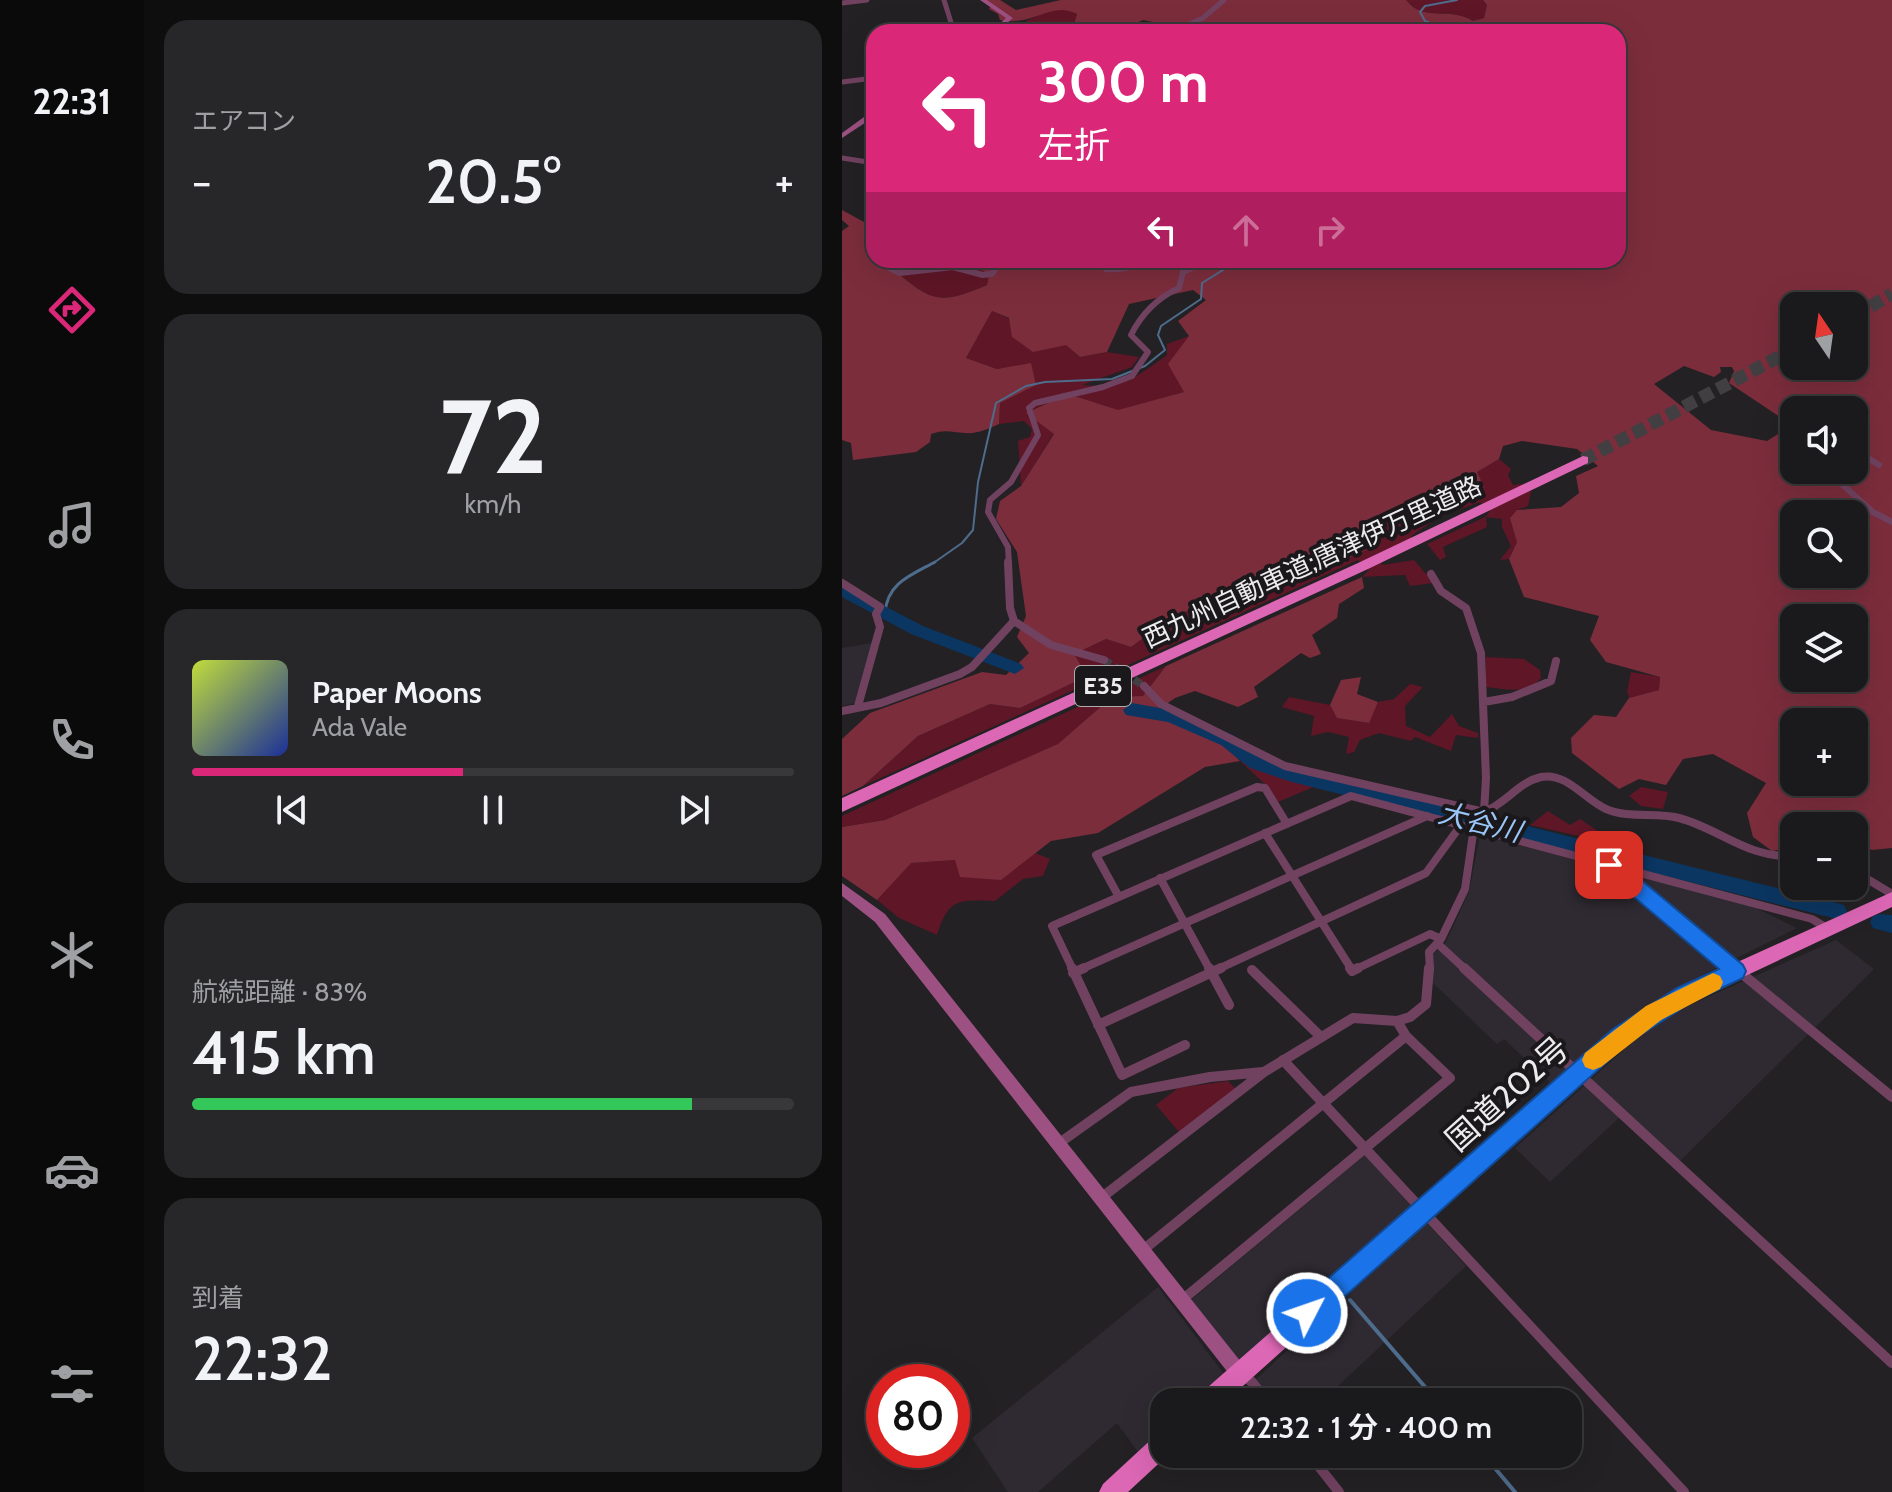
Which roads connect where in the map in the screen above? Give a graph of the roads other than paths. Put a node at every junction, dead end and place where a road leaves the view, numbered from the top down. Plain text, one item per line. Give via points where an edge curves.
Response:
1 (867, 0) edge
2 (944, 0) edge
3 (983, 0) edge
4 (1224, 0) edge
5 (842, 3) edge
6 (952, 24) edge
7 (1003, 24) edge
8 (1189, 24) edge
9 (866, 80) edge
10 (842, 82) edge
11 (866, 120) edge
12 (842, 136) edge
13 (842, 158) edge
14 (866, 162) edge
15 (889, 268) edge
16 (944, 268) edge
17 (957, 268) edge
18 (996, 268) edge
19 (1105, 268) edge
20 (1127, 268) edge
21 (1191, 268) edge
22 (1868, 458) edge
23 (1583, 460) tunnel mouth
24 (1879, 465) dead end
25 (1845, 484) edge
26 (1892, 522) edge
27 (1431, 574) dead end
28 (842, 583) edge
29 (1014, 621) junction
30 (1104, 660) tunnel mouth
31 (1556, 661) dead end
32 (1144, 686) tunnel mouth
33 (1484, 702) junction
34 (858, 706) junction
35 (842, 711) edge
36 (842, 805) edge
37 (1427, 816) junction
38 (1481, 821) junction
39 (1287, 824) junction
40 (1461, 825) junction
41 (1265, 833) junction
42 (1780, 856) edge
43 (1609, 865) junction
44 (1291, 876) junction
45 (1160, 878) junction
46 (1868, 880) edge
47 (842, 888) edge
48 (1892, 896) edge
49 (1119, 897) junction
50 (1184, 923) junction
51 (1320, 923) junction
52 (1828, 929) junction
53 (1440, 941) junction
54 (1252, 970) dead end
55 (1736, 971) junction
56 (1073, 973) junction
57 (1211, 973) junction
58 (1229, 1005) dead end
59 (1397, 1021) junction
60 (1098, 1025) junction
61 (1406, 1036) junction
62 (1321, 1037) junction
63 (1185, 1045) dead end
64 (1283, 1060) junction
65 (1264, 1072) junction
66 (1578, 1073) junction
67 (1892, 1097) edge
68 (1323, 1104) junction
69 (1058, 1144) junction
70 (1364, 1149) junction
71 (1101, 1198) junction
72 (1422, 1213) junction
73 (1142, 1250) junction
74 (1182, 1301) junction
75 (1892, 1363) edge
76 (1239, 1373) junction
77 (1223, 1388) edge
78 (1257, 1388) edge
79 (1150, 1456) edge
80 (1320, 1468) edge
81 (1111, 1492) edge
82 (1339, 1492) edge
83 (1684, 1492) edge

1 - 5 street
2 - 6 street
3 - 7 street via 1010,18
4 - 8 street
9 - 10 street
11 - 12 street
13 - 14 street
15 - 16 street via 900,273
17 - 18 street via 983,275
19 - 20 street
21 - 29 street via 1183,272 1179,288 1158,298 1134,329 1134,340 1148,352 1138,368 1103,387 1029,408 1038,435 1011,482 990,500 988,512 1008,547
22 - 24 street
23 - 36 highway, 西九州自動車道;唐津伊万里道路 / E35
25 - 26 street via 1863,505
27 - 33 street via 1441,591 1466,608 1481,653
28 - 34 street via 879,604 880,627
29 - 30 street via 1051,645
29 - 34 street via 960,674 881,703
31 - 33 street via 1551,681
32 - 38 street via 1161,704 1272,761
33 - 38 street
34 - 35 street
37 - 39 street via 1351,796
37 - 40 street
37 - 44 street
38 - 40 street
38 - 42 street via 1537,778 1551,777 1606,809 1683,819 1767,856
38 - 43 street
38 - 53 street via 1473,834 1465,889
39 - 41 street
39 - 49 street via 1265,788 1257,787 1096,855
40 - 51 street via 1426,873
41 - 44 street
41 - 45 street
43 - 52 street via 1812,919
43 - 55 street
44 - 50 street
44 - 51 street
45 - 49 street
45 - 50 street
46 - 48 street
47 - 69 street via 880,918
48 - 52 highway, 国道202号
49 - 56 street via 1052,926
50 - 56 street
50 - 57 street
51 - 53 street via 1352,971 1430,934
51 - 57 street
52 - 55 highway, 国道202号
53 - 59 street via 1429,952 1426,1004
53 - 66 street
54 - 62 street
55 - 66 highway, 国道202号 via 1654,1013
55 - 67 street
56 - 60 street
57 - 58 street
57 - 60 street
59 - 61 street
59 - 62 street via 1353,1018
60 - 63 street via 1122,1075
61 - 68 street
61 - 70 street via 1450,1078
62 - 64 street
64 - 65 street
64 - 68 street
65 - 69 street via 1131,1092
65 - 71 street
66 - 72 highway, 国道202号
66 - 75 street
68 - 70 street
68 - 73 street
69 - 71 street
70 - 72 street
70 - 74 street
71 - 73 street
72 - 76 highway, 国道202号
72 - 83 street
73 - 74 street
74 - 76 street
76 - 77 highway, 国道202号
76 - 78 street
79 - 81 highway
80 - 82 street

